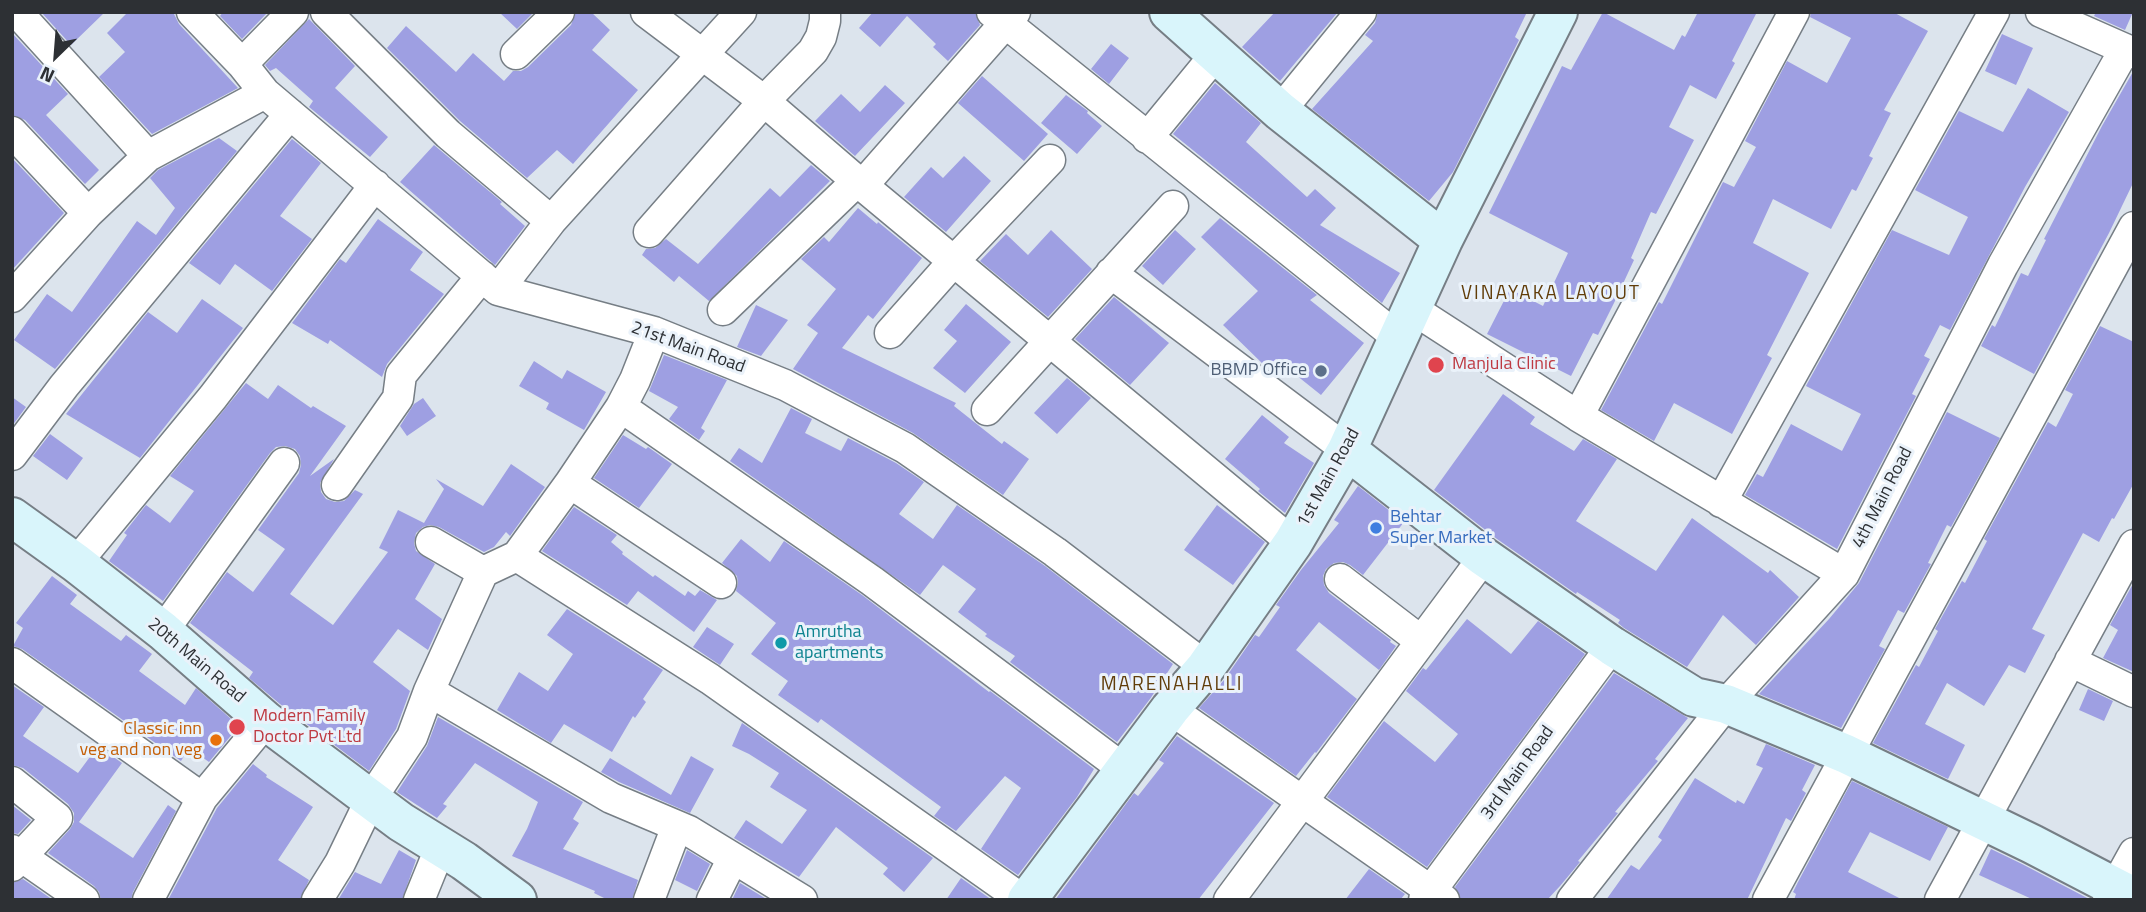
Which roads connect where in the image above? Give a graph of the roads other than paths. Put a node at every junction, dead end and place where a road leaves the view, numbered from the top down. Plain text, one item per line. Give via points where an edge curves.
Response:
1 (16, 12) edge
2 (192, 12) edge
3 (293, 12) edge
4 (326, 12) edge
5 (559, 12) edge
6 (646, 12) edge
7 (741, 12) edge
8 (825, 12) edge
9 (1169, 12) edge
10 (1361, 12) edge
11 (1558, 12) edge
12 (1794, 12) edge
13 (1994, 12) edge
14 (2041, 12) edge
15 (1004, 16) edge
16 (2129, 51) edge
17 (516, 54) dead end
18 (1216, 54) junction
19 (702, 55) junction
20 (242, 64) junction
21 (265, 93) junction
22 (764, 101) junction
23 (1280, 111) junction
24 (290, 114) junction
25 (12, 132) edge
26 (1147, 138) junction
27 (148, 156) junction
28 (1050, 160) dead end
29 (860, 183) junction
30 (375, 185) junction
31 (1173, 206) dead end
32 (88, 213) junction
33 (551, 221) junction
34 (2134, 227) edge
35 (649, 232) dead end
36 (1443, 240) junction
37 (953, 262) junction
38 (1111, 273) junction
39 (490, 283) junction
40 (12, 297) edge
41 (723, 310) dead end
42 (1404, 323) junction
43 (654, 332) junction
44 (890, 333) dead end
45 (1050, 342) junction
46 (621, 407) junction
47 (987, 410) dead end
48 (1578, 416) junction
49 (1347, 450) junction
50 (12, 455) edge
51 (284, 463) dead end
52 (570, 483) junction
53 (337, 485) dead end
54 (1721, 502) junction
55 (12, 517) edge
56 (431, 542) dead end
57 (1293, 543) junction
58 (2134, 545) edge
59 (517, 555) junction
60 (1484, 557) junction
61 (76, 563) junction
62 (483, 572) junction
63 (1844, 573) junction
64 (1340, 579) dead end
65 (721, 583) dead end
66 (163, 631) junction
67 (1420, 641) junction
68 (1612, 646) junction
69 (2070, 660) junction
70 (12, 663) edge
71 (1206, 667) junction
72 (429, 691) junction
73 (2134, 692) edge
74 (1726, 704) junction
75 (1170, 709) junction
76 (266, 721) junction
77 (1846, 754) junction
78 (1125, 770) junction
79 (12, 782) edge
80 (202, 798) junction
81 (371, 799) junction
82 (1302, 800) junction
83 (1982, 821) junction
84 (677, 826) junction
85 (441, 846) junction
86 (2134, 853) edge
87 (15, 858) edge
88 (733, 858) junction
89 (2119, 895) edge
90 (1433, 896) edge
91 (84, 900) edge
92 (148, 900) edge
93 (317, 900) edge
94 (419, 900) edge
95 (517, 900) edge
96 (649, 900) edge
97 (712, 900) edge
98 (802, 900) edge
99 (1025, 900) edge
100 (1229, 900) edge
101 (1572, 900) edge
102 (1769, 900) edge
103 (1940, 900) edge

1 - 27 street
2 - 20 street, 21st Main Road
3 - 20 street
4 - 33 street via 447,134
5 - 17 street
6 - 19 street
7 - 19 street
8 - 22 street via 821,37 813,51
9 - 18 street
10 - 23 street
11 - 36 street, 1st Main Road
12 - 48 street
13 - 54 street
14 - 16 street
15 - 26 street
15 - 29 street
16 - 63 street, 4th Main Road via 2003,265
18 - 23 street
18 - 26 street
19 - 22 street
19 - 33 street
20 - 21 street, 21st Main Road
21 - 24 street, 21st Main Road
21 - 27 street
22 - 29 street
22 - 35 street
23 - 36 street
24 - 30 street, 21st Main Road
24 - 50 street
25 - 32 street
26 - 42 street
27 - 32 street
28 - 37 street
29 - 37 street
29 - 41 street
30 - 39 street, 21st Main Road
30 - 61 street via 213,397
31 - 38 street
32 - 40 street
33 - 39 street
34 - 77 street
36 - 42 street, 1st Main Road
37 - 44 street
37 - 45 street
38 - 45 street
38 - 49 street
39 - 43 street, 21st Main Road
39 - 53 street via 401,375 398,398
42 - 48 street
42 - 49 street, 1st Main Road
43 - 46 street
43 - 71 street, 21st Main Road via 785,385 905,448 1055,552
45 - 47 street
45 - 57 street
46 - 52 street
46 - 78 street via 872,581
48 - 54 street
49 - 57 street, 1st Main Road
49 - 60 street
51 - 66 street
52 - 59 street
52 - 65 street
54 - 63 street
55 - 61 street, 20th Main Road
56 - 62 street
57 - 71 street, 1st Main Road
58 - 69 street
59 - 62 street
59 - 99 street via 710,679
60 - 67 street
60 - 68 street
61 - 66 street, 20th Main Road
62 - 72 street
63 - 74 street, 4th Main Road
64 - 67 street
66 - 76 street, 20th Main Road
67 - 82 street
68 - 74 street via 1694,697
68 - 90 street, 3rd Main Road
69 - 73 street
69 - 83 street
70 - 80 street
71 - 75 street, 1st Main Road
72 - 81 street via 412,737
72 - 84 street via 611,798
74 - 77 street
74 - 101 street, 4th Main Road
75 - 78 street, 1st Main Road
75 - 82 street
76 - 80 street
76 - 81 street, 20th Main Road
77 - 83 street
77 - 102 street
78 - 99 street, 1st Main Road
79 - 87 street via 57,818
80 - 92 street
81 - 85 street, 20th Main Road
81 - 93 street
82 - 90 street
82 - 100 street
83 - 89 street
83 - 103 street
84 - 88 street
84 - 96 street
85 - 94 street
85 - 95 street, 20th Main Road
86 - 89 street
87 - 91 street
88 - 97 street
88 - 98 street

